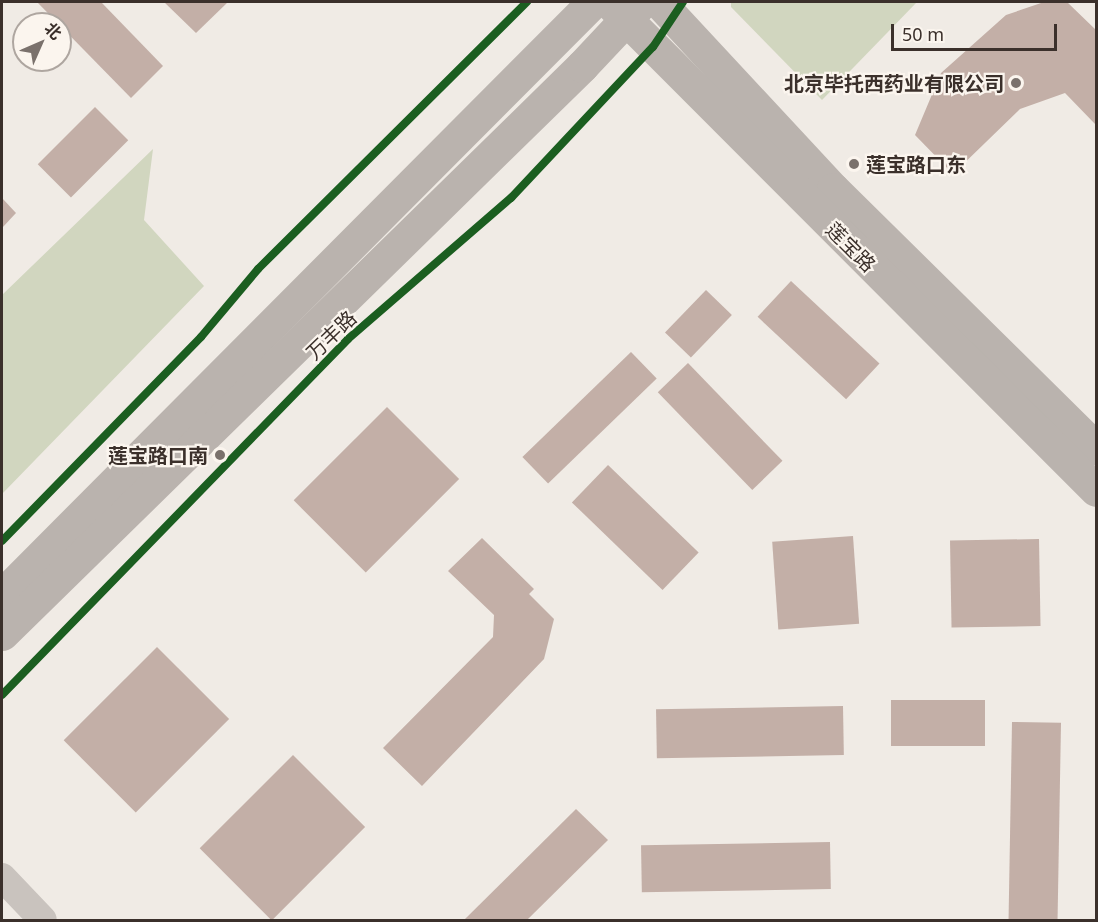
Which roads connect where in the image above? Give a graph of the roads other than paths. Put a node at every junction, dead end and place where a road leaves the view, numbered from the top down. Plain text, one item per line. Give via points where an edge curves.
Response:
1 (593, 2) edge
2 (659, 2) edge
3 (626, 8) edge
4 (1096, 448) edge
5 (1096, 490) edge
6 (2, 595) edge
7 (2, 634) edge
8 (2, 877) edge
9 (43, 921) edge

1 - 6 main road
2 - 4 main road, 莲宝路 via 833,189
3 - 5 main road, 莲宝路
3 - 7 main road, 万丰路
8 - 9 street

